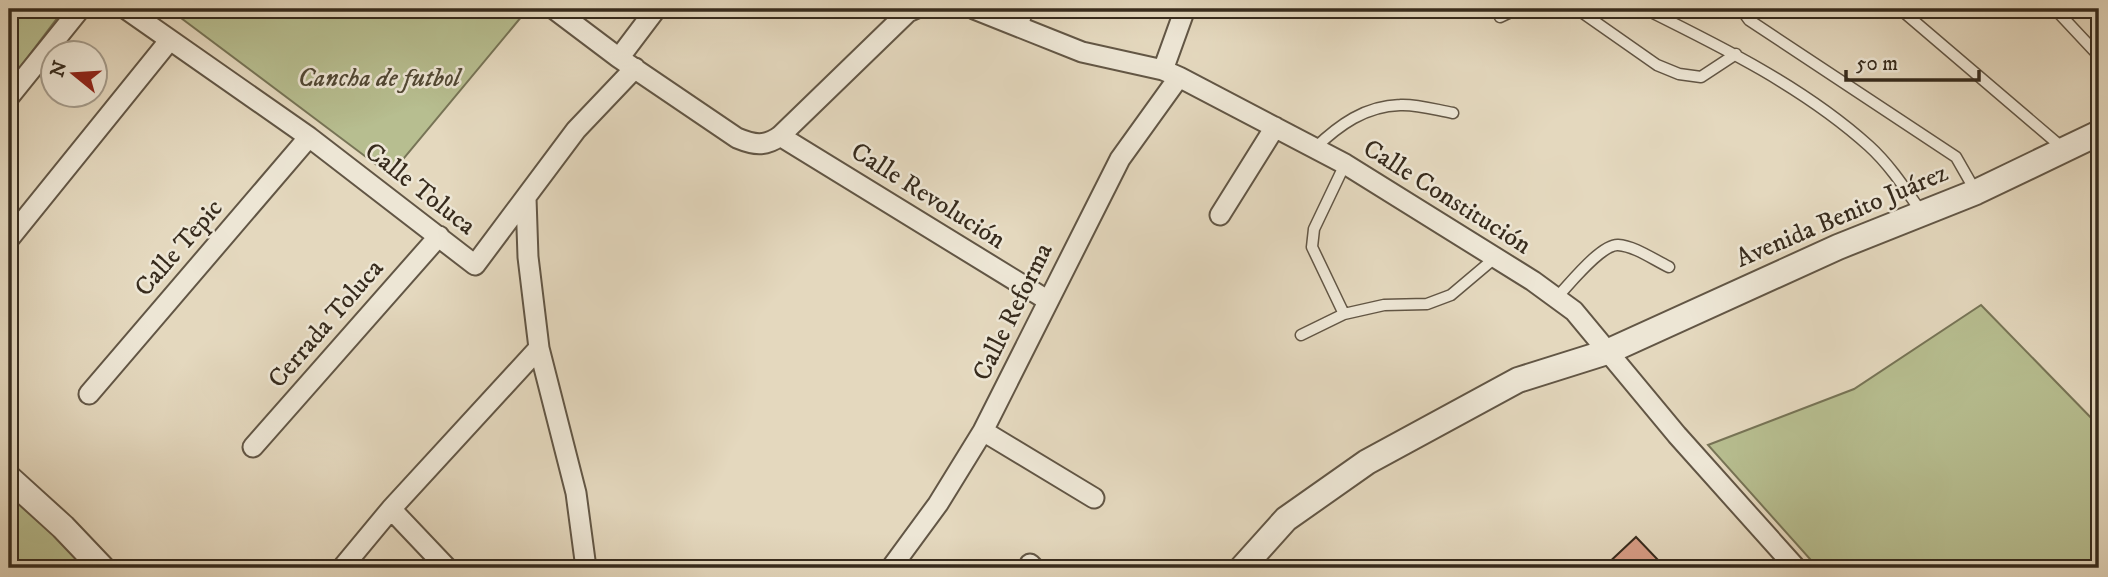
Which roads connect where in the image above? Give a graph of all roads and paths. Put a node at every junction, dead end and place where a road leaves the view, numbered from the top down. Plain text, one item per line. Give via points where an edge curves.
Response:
1 (79, 9) edge
2 (126, 9) edge
3 (554, 9) edge
4 (656, 9) edge
5 (915, 9) edge
6 (974, 9) edge
7 (1028, 9) edge
8 (1185, 9) edge
9 (1517, 9) edge
10 (1577, 9) edge
11 (1646, 9) edge
12 (1741, 9) edge
13 (1900, 9) edge
14 (2055, 9) edge
15 (1500, 18) dead end
16 (1022, 28) junction
17 (169, 41) junction
18 (1736, 54) junction
19 (2099, 56) edge
20 (627, 63) junction
21 (1171, 73) junction
22 (9, 97) edge
23 (1453, 113) dead end
24 (1275, 127) junction
25 (2099, 132) edge
26 (780, 136) junction
27 (309, 137) junction
28 (1315, 148) junction
29 (2064, 149) junction
30 (1345, 164) junction
31 (1976, 192) junction
32 (526, 198) junction
33 (1922, 214) junction
34 (1220, 215) dead end
35 (439, 236) junction
36 (9, 239) edge
37 (1496, 257) junction
38 (1669, 267) dead end
39 (1556, 298) junction
40 (1047, 300) junction
41 (1344, 314) junction
42 (1301, 335) dead end
43 (539, 348) junction
44 (1606, 352) junction
45 (89, 394) dead end
46 (983, 431) junction
47 (253, 447) dead end
48 (9, 478) edge
49 (1094, 498) dead end
50 (391, 509) junction
51 (102, 568) edge
52 (342, 568) edge
53 (447, 568) edge
54 (586, 568) edge
55 (891, 568) edge
56 (1242, 568) edge
57 (1796, 568) edge

1 - 22 street
2 - 17 street, Calle Toluca
3 - 20 street
4 - 20 street, Calle Toluca
5 - 26 street
6 - 16 street, Calle Constitución
7 - 16 lane
8 - 21 street, Calle Reforma
9 - 15 lane
10 - 18 lane via 1657,65 1679,74 1701,77
11 - 18 lane
12 - 31 lane via 1749,20 1956,157
13 - 29 lane
14 - 19 lane
16 - 21 street, Calle Constitución via 1082,52
17 - 27 street, Calle Toluca
17 - 36 street
18 - 33 lane via 1870,147
20 - 26 street via 737,138 753,145
20 - 32 street, Calle Toluca
21 - 24 street, Calle Constitución
21 - 40 street, Calle Reforma via 1120,159
23 - 28 lane via 1401,104 1366,110
24 - 28 street, Calle Constitución
24 - 34 street
25 - 29 street, Avenida Benito Juárez
26 - 40 street, Calle Revolución
27 - 35 street, Calle Toluca
27 - 45 street, Calle Tepic
28 - 30 street, Calle Constitución
29 - 31 street, Avenida Benito Juárez
30 - 37 street, Calle Constitución
30 - 41 lane via 1314,229 1312,247
31 - 33 street, Avenida Benito Juárez
32 - 35 street, Calle Toluca via 475,265
32 - 43 street
33 - 44 street, Avenida Benito Juárez
35 - 47 street, Cerrada Toluca
37 - 39 street, Calle Constitución
37 - 41 lane via 1451,295 1427,304 1384,305
38 - 39 lane via 1615,244 1603,250
39 - 44 street, Calle Constitución via 1574,311
40 - 46 street, Calle Reforma
41 - 42 lane
43 - 50 street
43 - 54 street via 576,492
44 - 56 street, Avenida Benito Juárez via 1518,380 1367,462 1286,519
44 - 57 street, Calle Constitución
46 - 49 street
46 - 55 street, Calle Reforma
48 - 51 street
50 - 52 street
50 - 53 street

